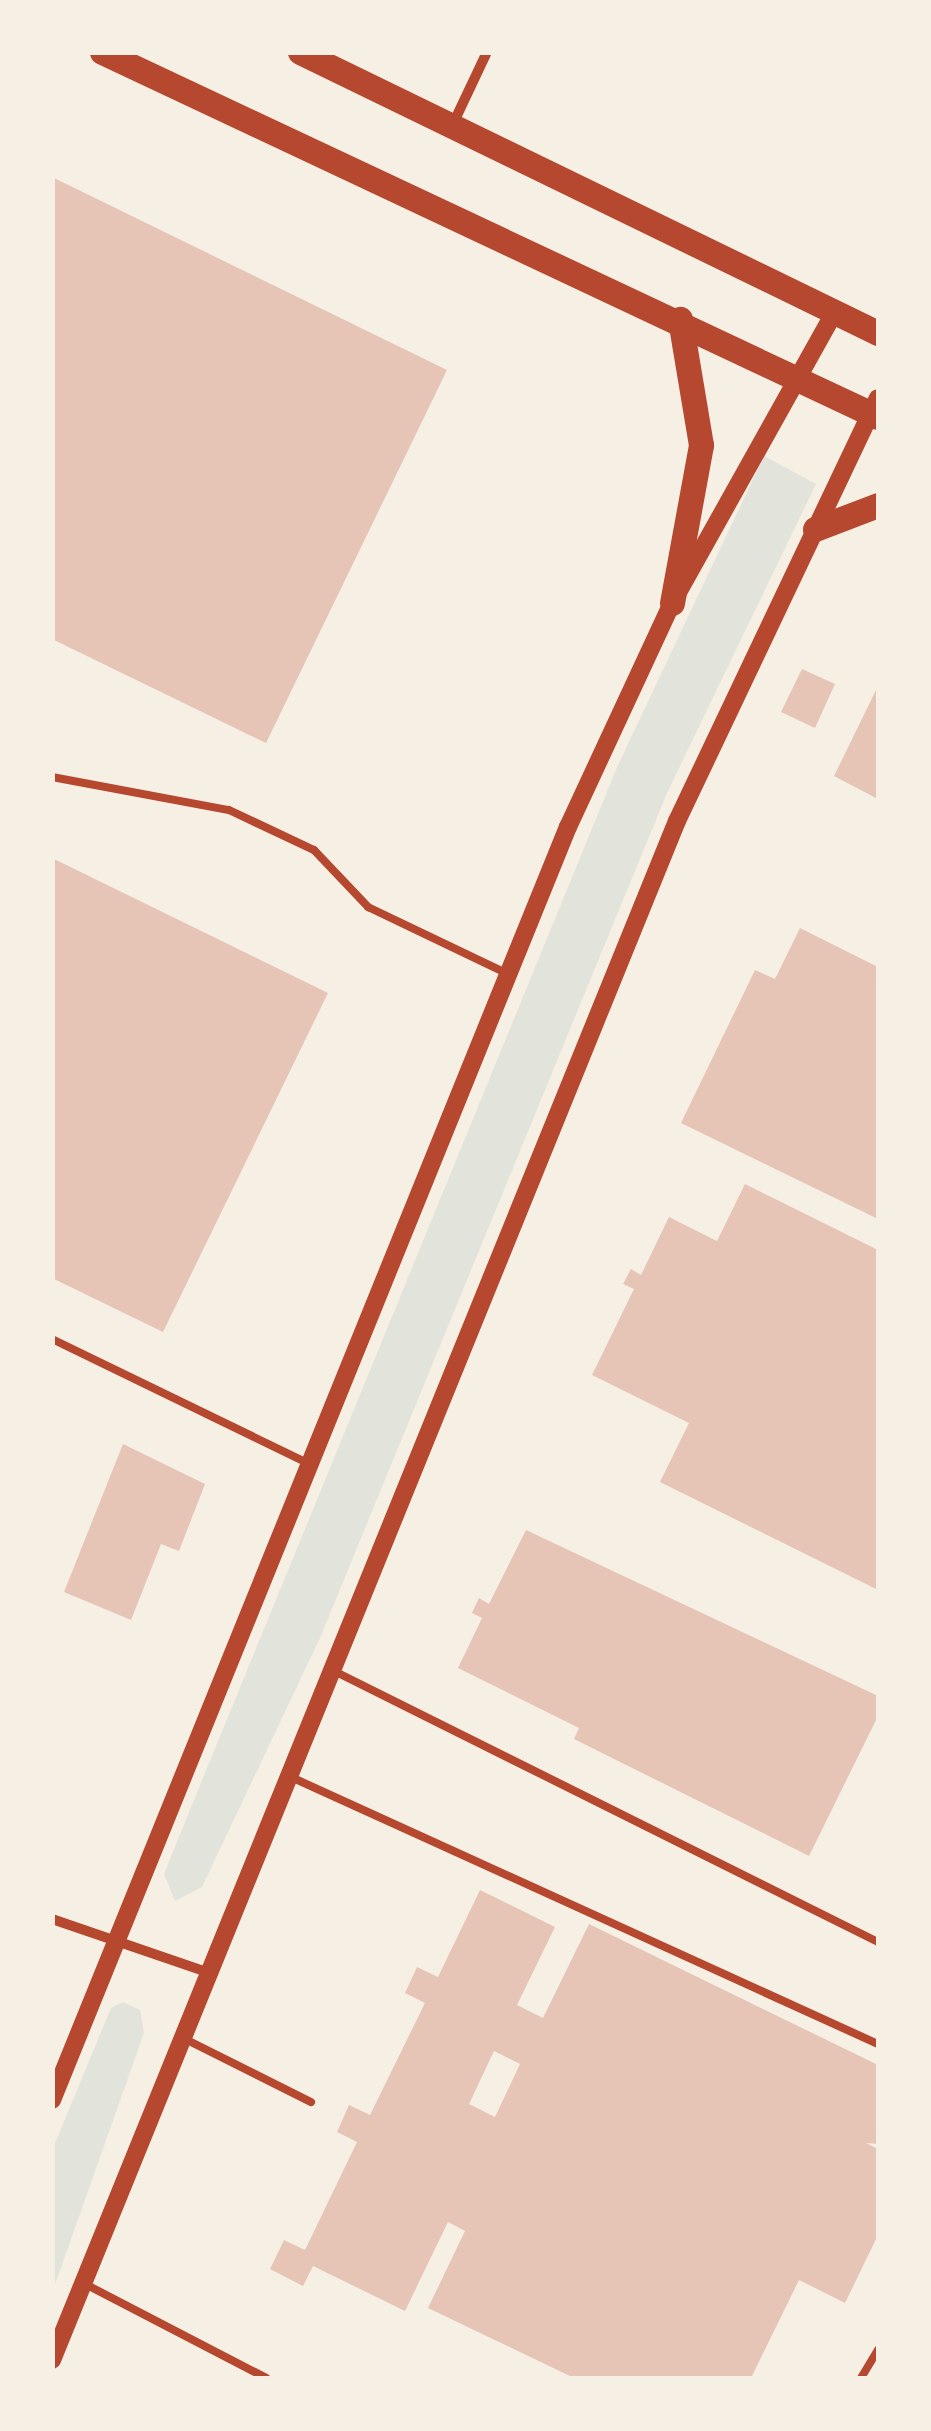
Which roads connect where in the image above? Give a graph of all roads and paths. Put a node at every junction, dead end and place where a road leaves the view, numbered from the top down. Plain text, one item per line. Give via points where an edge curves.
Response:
1 (102, 52) edge
2 (300, 52) edge
3 (488, 52) edge
4 (452, 127) junction
5 (834, 313) junction
6 (680, 319) junction
7 (878, 333) edge
8 (794, 377) junction
9 (876, 409) edge
10 (878, 505) edge
11 (815, 529) junction
12 (672, 604) junction
13 (52, 778) edge
14 (508, 974) junction
15 (52, 1339) edge
16 (309, 1464) junction
17 (332, 1670) junction
18 (288, 1776) junction
19 (52, 1919) edge
20 (116, 1941) junction
21 (878, 1942) edge
22 (207, 1972) junction
23 (180, 2038) junction
24 (878, 2044) edge
25 (52, 2100) edge
26 (311, 2102) dead end
27 (85, 2284) junction
28 (878, 2350) edge
29 (52, 2360) edge
30 (266, 2378) edge
31 (861, 2378) edge

1 - 6 main road
2 - 4 main road
3 - 4 street
4 - 5 main road
5 - 7 main road
5 - 8 street
6 - 8 main road
6 - 12 main road via 701,445
8 - 9 main road
8 - 12 street
9 - 11 street
10 - 11 main road
11 - 17 street via 678,822
12 - 14 street
13 - 14 lane via 229,810 314,850 368,908
14 - 16 street
15 - 16 lane
16 - 20 street
17 - 18 street
17 - 21 lane
18 - 22 street
18 - 24 lane
19 - 20 street
20 - 22 street
20 - 25 street
22 - 23 street
23 - 26 lane
23 - 27 street
27 - 29 street
27 - 30 lane
28 - 31 lane

